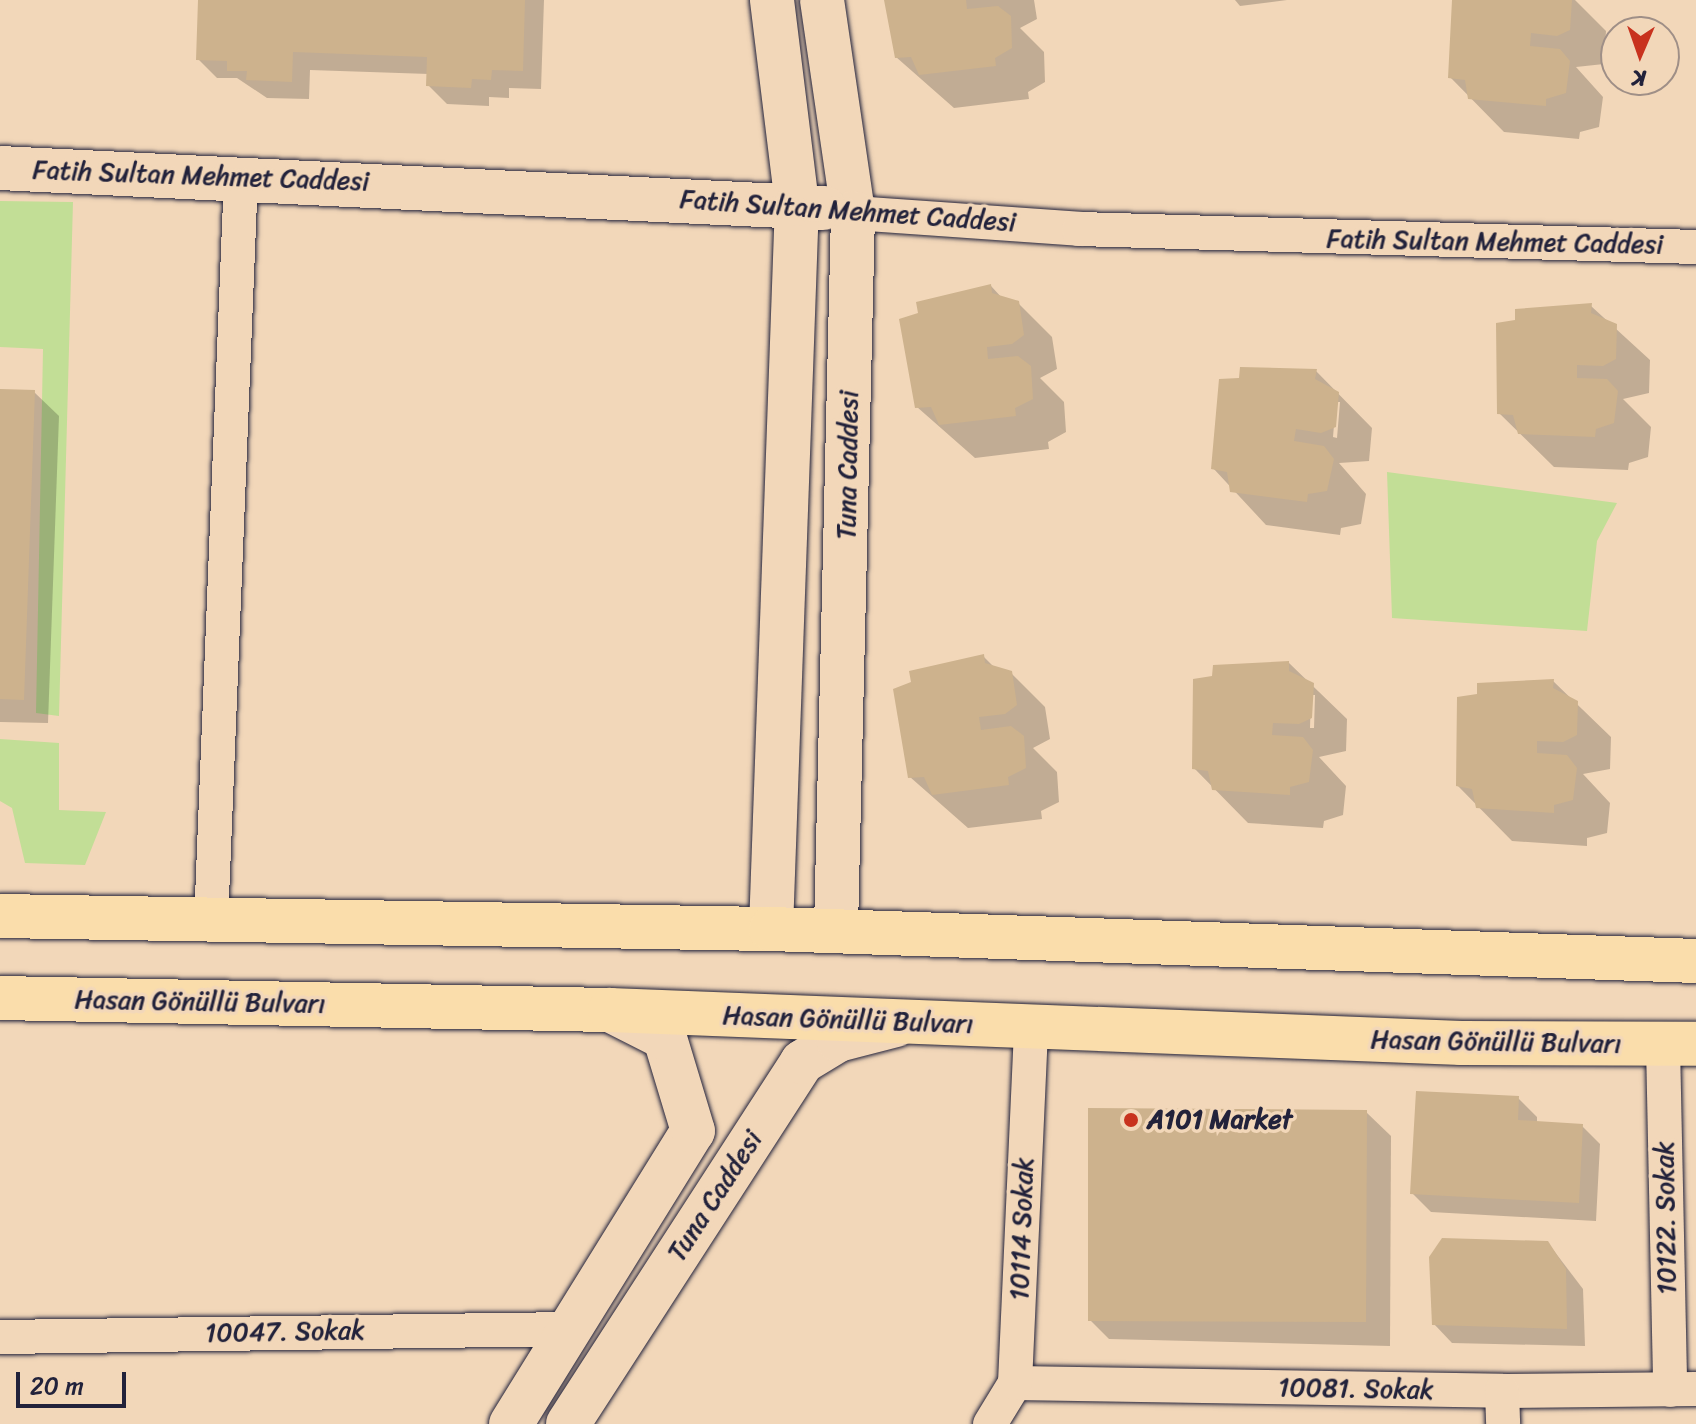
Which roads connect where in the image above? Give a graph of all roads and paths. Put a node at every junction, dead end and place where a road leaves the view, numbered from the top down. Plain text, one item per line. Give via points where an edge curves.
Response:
1 (772, 0) edge
2 (822, 0) edge
3 (0, 168) edge
4 (241, 176) junction
5 (797, 204) junction
6 (853, 213) junction
7 (1696, 247) edge
8 (0, 916) edge
9 (211, 923) junction
10 (771, 929) junction
11 (836, 931) junction
12 (1696, 961) edge
13 (0, 998) edge
14 (610, 1010) junction
15 (905, 1022) junction
16 (1031, 1027) junction
17 (1680, 1044) edge
18 (570, 1329) junction
19 (0, 1337) edge
20 (1015, 1383) junction
21 (1683, 1389) edge
22 (1502, 1408) edge
23 (511, 1424) edge
24 (568, 1424) edge
25 (990, 1424) edge

1 - 5 street
2 - 6 street, Tuna Caddesi
3 - 4 street, Fatih Sultan Mehmet Caddesi
4 - 5 street, Fatih Sultan Mehmet Caddesi
4 - 9 street
5 - 6 street, Fatih Sultan Mehmet Caddesi
5 - 10 street
6 - 7 street, Fatih Sultan Mehmet Caddesi via 1079,229
6 - 11 street, Tuna Caddesi
8 - 9 main road
9 - 10 main road
10 - 11 main road
11 - 12 main road
13 - 14 main road, Hasan Gönüllü Bulvarı
14 - 15 main road, Hasan Gönüllü Bulvarı
14 - 18 street, Tuna Caddesi via 665,1038 693,1131
15 - 16 main road, Hasan Gönüllü Bulvarı
15 - 24 street, Tuna Caddesi via 838,1040 802,1062
16 - 17 main road, Hasan Gönüllü Bulvarı
16 - 20 street, 10114 Sokak
17 - 21 street, 10122. Sokak
18 - 19 street, 10047. Sokak
18 - 23 street, Tuna Caddesi
20 - 22 street, 10081. Sokak
20 - 25 street, 10114 Sokak
21 - 22 street, 10081. Sokak

